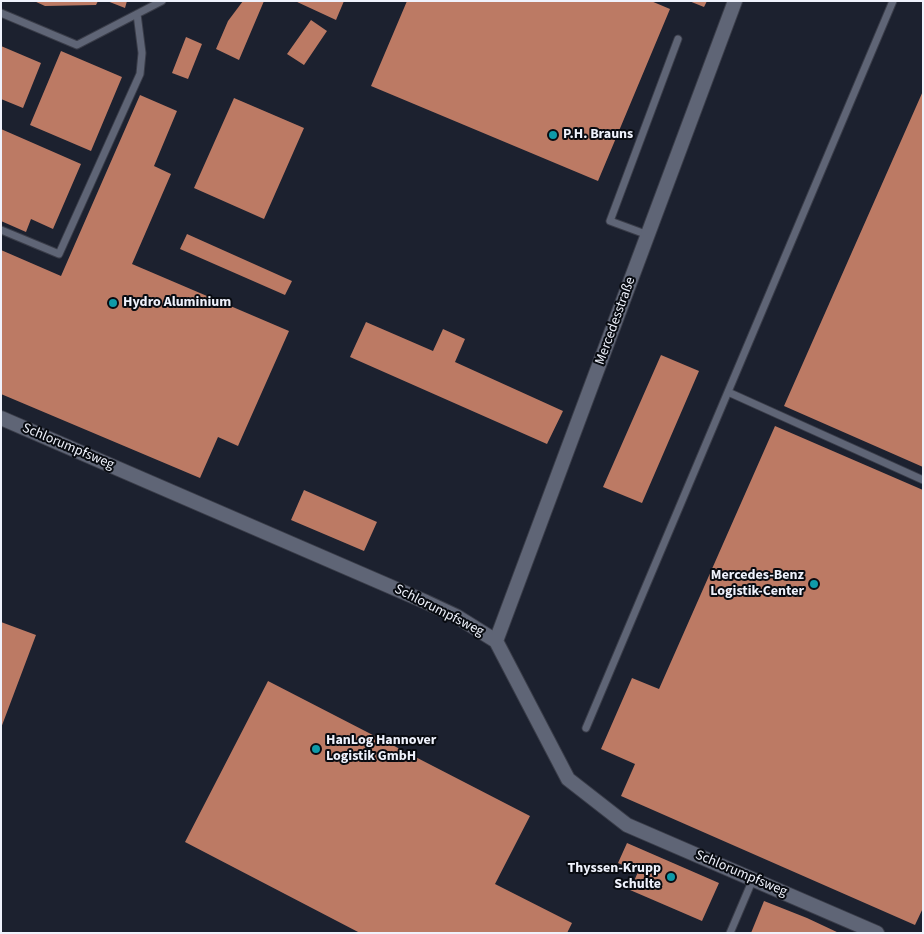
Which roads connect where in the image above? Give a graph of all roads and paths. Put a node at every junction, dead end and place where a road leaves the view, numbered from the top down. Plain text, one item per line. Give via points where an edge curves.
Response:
1 (162, 1) edge
2 (735, 1) edge
3 (893, 1) edge
4 (1, 13) edge
5 (137, 14) junction
6 (678, 39) dead end
7 (1, 230) edge
8 (648, 235) junction
9 (728, 392) junction
10 (1, 418) edge
11 (923, 480) edge
12 (496, 640) junction
13 (586, 728) dead end
14 (753, 879) junction
15 (730, 933) edge
16 (877, 933) edge

1 - 5 lane
2 - 8 street, Mercedesstraße
3 - 9 lane
4 - 5 lane via 77,46
5 - 7 lane via 142,53 140,74 59,254
6 - 8 lane via 610,221
8 - 12 street, Mercedesstraße
9 - 11 lane
9 - 13 lane
10 - 12 street, Schlorumpfsweg via 426,602
12 - 14 street, Schlorumpfsweg via 568,779 627,825
14 - 15 lane
14 - 16 street, Schlorumpfsweg

